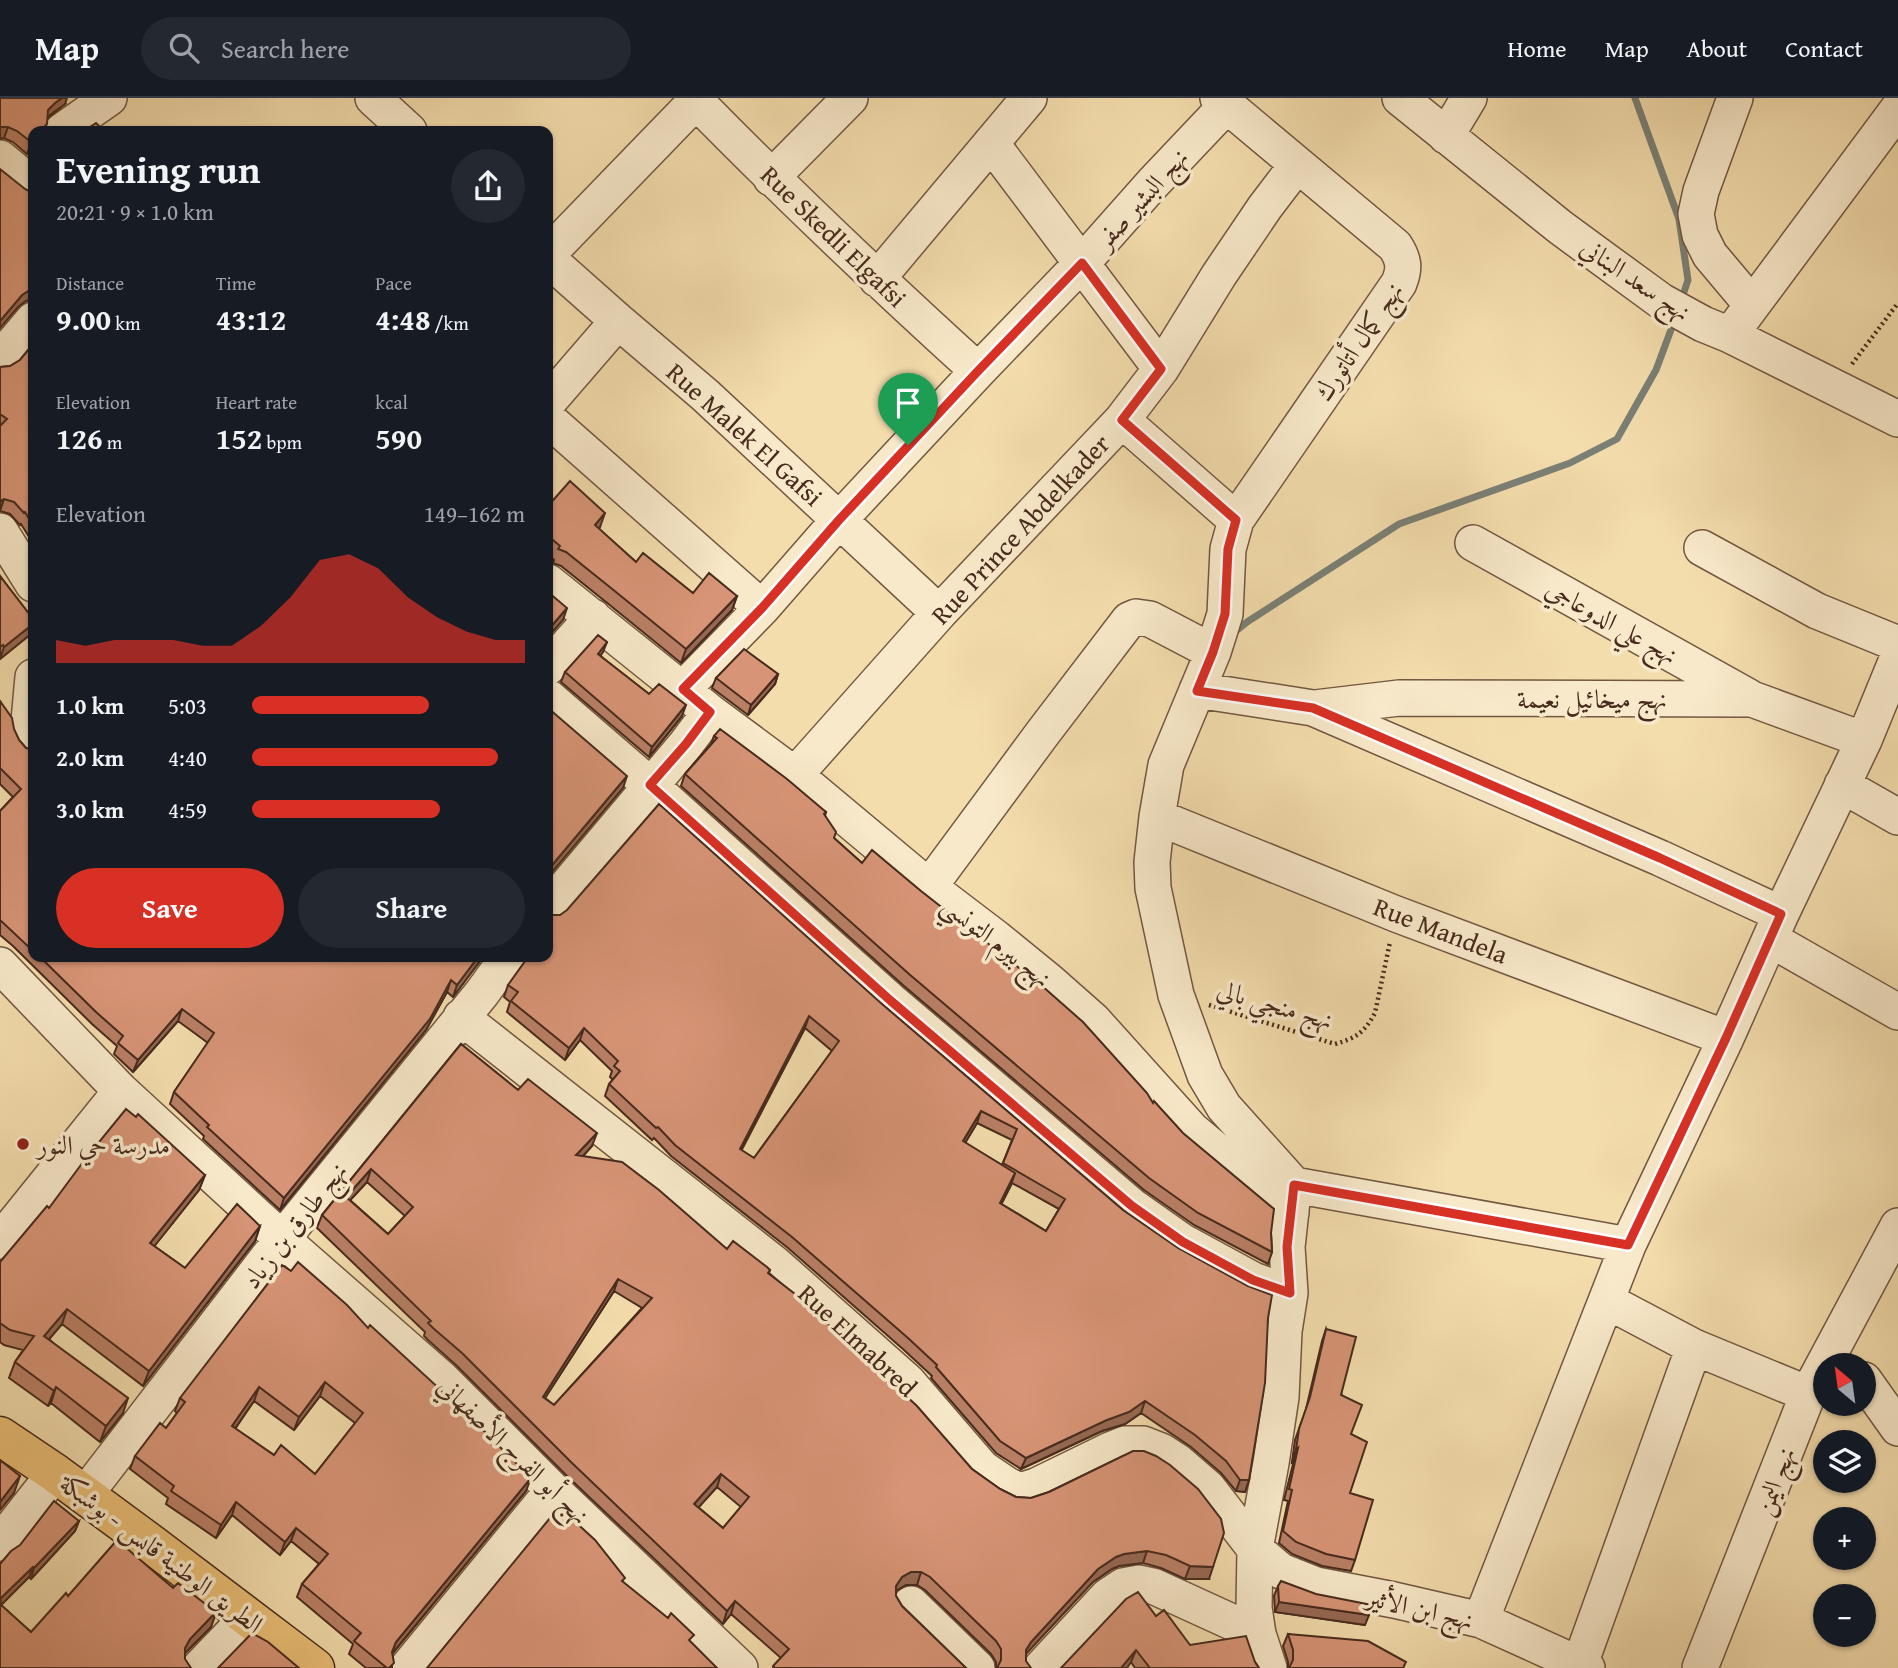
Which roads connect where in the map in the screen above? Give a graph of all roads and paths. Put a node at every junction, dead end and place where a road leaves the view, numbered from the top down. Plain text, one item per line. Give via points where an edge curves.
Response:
1 (109, 98) edge
2 (850, 98) edge
3 (1029, 98) edge
4 (1400, 98) edge
5 (1469, 98) edge
6 (1735, 98) edge
7 (694, 99) edge
8 (1222, 102) edge
9 (1898, 109) edge
10 (69, 126) edge
11 (1446, 136) junction
12 (991, 143) junction
13 (1297, 165) junction
14 (771, 178) junction
15 (553, 251) edge
16 (553, 261) edge
17 (1082, 263) junction
18 (877, 279) junction
19 (1898, 303) edge
20 (1752, 305) junction
21 (618, 321) junction
22 (28, 326) edge
23 (1716, 329) junction
24 (0, 359) edge
25 (1161, 369) junction
26 (978, 371) junction
27 (1835, 387) junction
28 (553, 396) edge
29 (1898, 419) edge
30 (1122, 420) junction
31 (553, 423) edge
32 (839, 520) junction
33 (1236, 520) junction
34 (0, 531) edge
35 (1473, 543) dead end
36 (1702, 548) dead end
37 (28, 576) edge
38 (553, 586) edge
39 (762, 608) junction
40 (939, 613) junction
41 (593, 617) junction
42 (1898, 644) edge
43 (1213, 652) junction
44 (1898, 657) edge
45 (553, 661) edge
46 (683, 689) junction
47 (1197, 691) junction
48 (1752, 699) junction
49 (553, 701) edge
50 (1313, 708) junction
51 (710, 712) junction
52 (1864, 740) junction
53 (795, 775) junction
54 (650, 785) junction
55 (1842, 785) junction
56 (1157, 817) junction
57 (1898, 817) edge
58 (929, 887) junction
59 (553, 902) edge
60 (1396, 914) junction
61 (1776, 926) junction
62 (504, 962) edge
63 (0, 965) edge
64 (1176, 995) junction
65 (1898, 1012) edge
66 (461, 1017) junction
67 (1726, 1038) junction
68 (121, 1091) junction
69 (1293, 1199) junction
70 (1896, 1236) edge
71 (282, 1238) junction
72 (0, 1241) edge
73 (1628, 1245) junction
74 (1290, 1293) junction
75 (1607, 1301) junction
76 (1694, 1348) junction
77 (1844, 1353) edge
78 (1813, 1388) edge
79 (1808, 1394) junction
80 (1876, 1397) edge
81 (1898, 1428) edge
82 (3, 1437) edge
83 (69, 1484) junction
84 (553, 1490) junction
85 (0, 1543) edge
86 (1255, 1549) junction
87 (911, 1604) dead end
88 (247, 1617) junction
89 (1481, 1620) junction
90 (1258, 1634) junction
91 (1584, 1666) edge
92 (199, 1668) edge
93 (315, 1668) edge
94 (407, 1668) edge
95 (740, 1668) edge
96 (977, 1668) edge
97 (1041, 1668) edge
98 (1269, 1668) edge
99 (1700, 1668) edge

1 - 10 street
2 - 14 street
3 - 12 street
4 - 11 street, نهج سعد البناني
5 - 11 street
6 - 20 street via 1696,214 1710,255
7 - 14 street, Rue Skedli Elgafsi
7 - 15 street
8 - 13 street, نهج كمال أتاتورك
8 - 17 street, نهج البشير صفر
9 - 20 street
11 - 23 street, نهج سعد البناني via 1661,300
12 - 17 street
12 - 18 street
13 - 25 street, Rue Prince Abdelkader via 1219,275
13 - 33 street, نهج كمال أتاتورك via 1395,246 1403,257 1404,270
14 - 18 street, Rue Skedli Elgafsi
16 - 21 street, Rue Malek El Gafsi
17 - 25 street
17 - 26 street, نهج البشير صفر
18 - 26 street, Rue Skedli Elgafsi
19 - 27 path
20 - 23 street
21 - 28 street
21 - 32 street, Rue Malek El Gafsi
22 - 24 street
23 - 27 street, نهج سعد البناني
25 - 30 street, Rue Prince Abdelkader
26 - 32 street, نهج البشير صفر
27 - 29 street, نهج سعد البناني
30 - 33 street
30 - 40 street, Rue Prince Abdelkader
31 - 39 street
32 - 39 street, نهج البشير صفر
32 - 40 street, Rue Malek El Gafsi
33 - 43 street via 1228,549 1225,614
34 - 37 street
35 - 48 street, نهج علي الدوعاجي
36 - 42 street via 1816,611
38 - 41 street, نهج بيرم التونسي
39 - 46 street, نهج البشير صفر
40 - 53 street, Rue Prince Abdelkader
41 - 45 street
41 - 46 street, نهج بيرم التونسي
43 - 47 street
43 - 58 street via 1150,619 1129,620
44 - 52 street
46 - 51 street, نهج بيرم التونسي
47 - 50 street
47 - 56 street via 1166,765
48 - 50 street, نهج ميخائيل نعيمة via 1399,698
48 - 52 street, نهج ميخائيل نعيمة
49 - 54 street
50 - 61 street via 1660,858
51 - 53 street, نهج بيرم التونسي
51 - 54 street
52 - 55 street
53 - 58 street, نهج بيرم التونسي
54 - 59 street
54 - 74 street via 891,1001 1132,1206 1183,1242 1253,1280
55 - 57 street
55 - 61 street
56 - 60 street, Rue Mandela
56 - 64 street via 1153,888
58 - 69 street, نهج بيرم التونسي via 1093,1020 1192,1130
60 - 64 path, نهج منجي بالي via 1375,1013 1355,1039 1335,1044
60 - 67 street, Rue Mandela
61 - 65 street
61 - 67 street
62 - 66 street, نهج طارق بن زياد
63 - 68 street, نهج أبو الفرج الأصفهاني
64 - 69 street via 1213,1090
66 - 71 street, نهج طارق بن زياد
66 - 86 street, Rue Elmabred via 775,1264 907,1381 982,1468 1007,1485 1020,1491 1125,1444 1143,1444 1178,1462 1208,1488
67 - 73 street
68 - 71 street, نهج أبو الفرج الأصفهاني
68 - 72 street
69 - 73 street
69 - 74 street via 1287,1247
70 - 77 street, نهج اليمن
71 - 83 street, نهج طارق بن زياد
71 - 84 street, نهج أبو الفرج الأصفهاني via 443,1380
73 - 75 street
74 - 86 street via 1281,1397
75 - 76 street
75 - 89 street
76 - 79 street
76 - 91 street
78 - 79 street, نهج اليمن
79 - 99 street, نهج اليمن
80 - 81 street
82 - 83 main road, الطريق الوطنية قابس - بوشبكة
83 - 85 street, نهج طارق بن زياد
83 - 88 main road, الطريق الوطنية قابس - بوشبكة
84 - 94 street
84 - 95 street, نهج أبو الفرج الأصفهاني
86 - 89 street, نهج ابن الأثير via 1281,1571 1316,1585
86 - 90 street
87 - 96 street
88 - 92 street
88 - 93 main road, الطريق الوطنية قابس - بوشبكة
89 - 91 street, نهج ابن الأثير
90 - 97 street via 1139,1583 1108,1596
90 - 98 street

